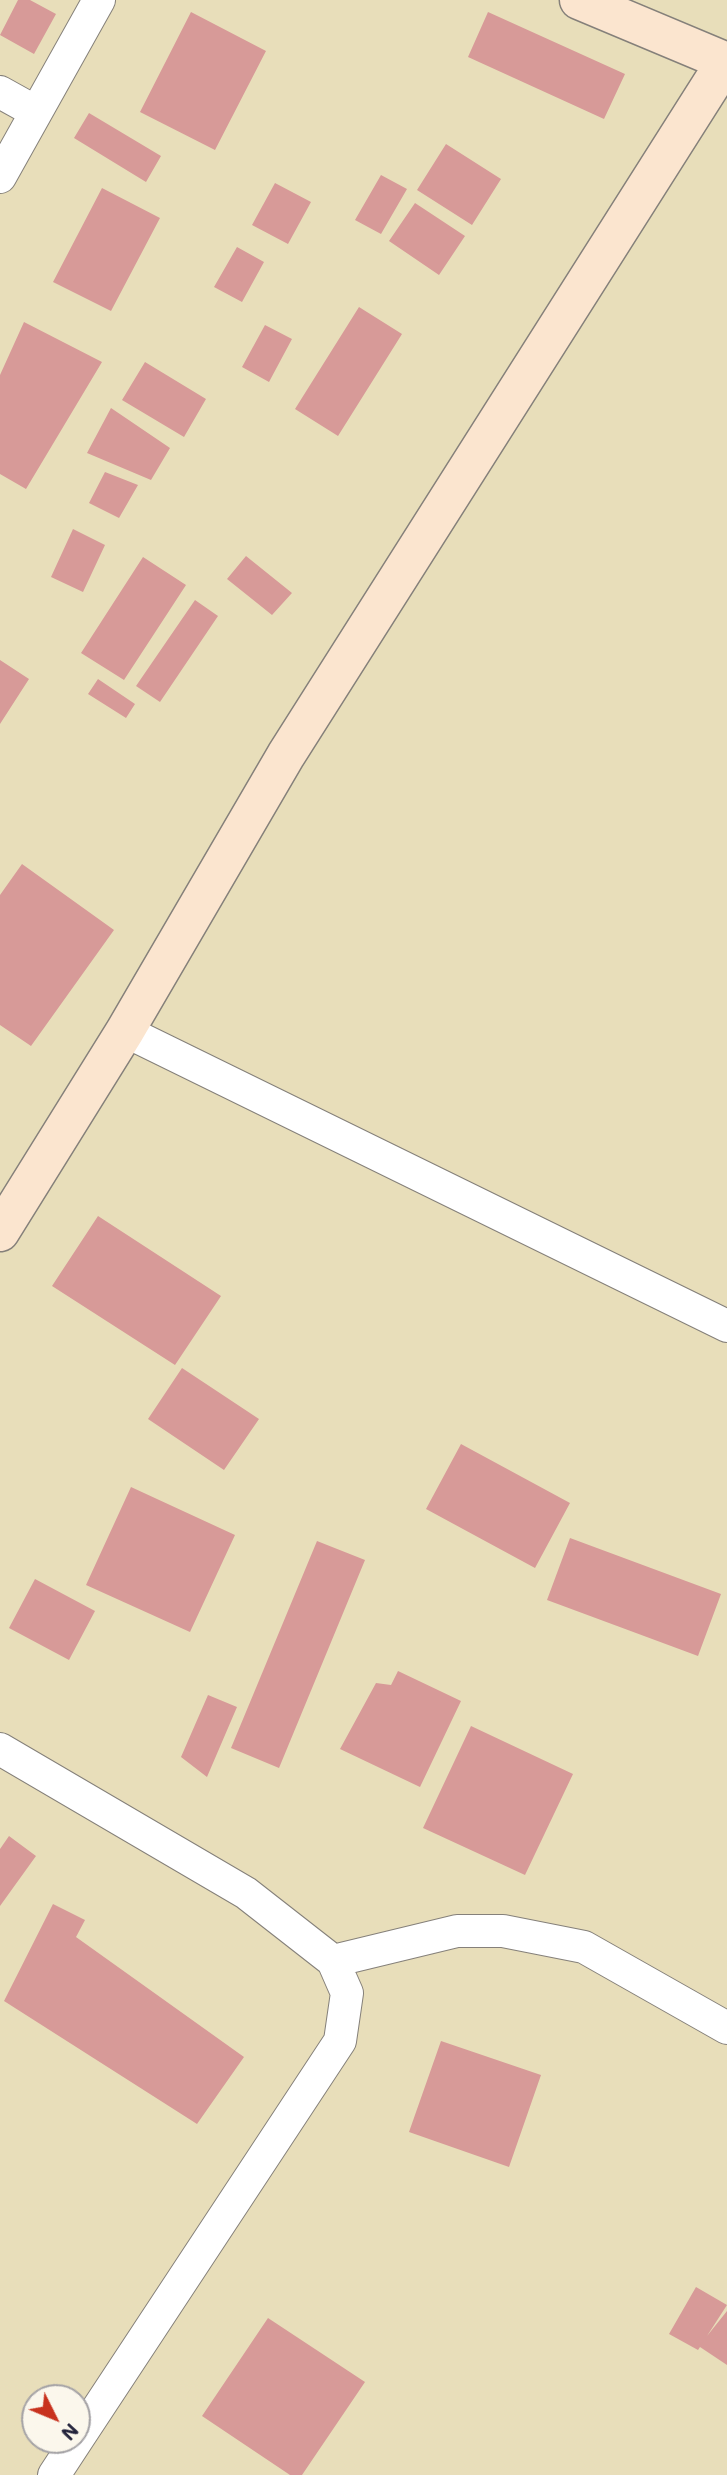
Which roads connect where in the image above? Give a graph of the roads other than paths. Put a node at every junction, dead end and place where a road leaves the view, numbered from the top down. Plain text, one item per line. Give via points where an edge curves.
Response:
1 (99, 0) edge
2 (579, 0) edge
3 (726, 62) edge
4 (0, 92) edge
5 (36, 112) junction
6 (0, 177) edge
7 (125, 1031) junction
8 (0, 1232) edge
9 (727, 1326) edge
10 (0, 1749) edge
11 (333, 1961) junction
12 (727, 2028) edge
13 (91, 2419) edge
14 (68, 2454) edge
15 (54, 2475) edge

1 - 5 street
2 - 3 street
3 - 7 street via 286,755
4 - 5 street
5 - 6 street
7 - 8 street
7 - 9 street
10 - 11 street via 246,1893
11 - 12 street via 457,1931 503,1931 584,1947
11 - 13 street via 347,1993 340,2041
14 - 15 street

